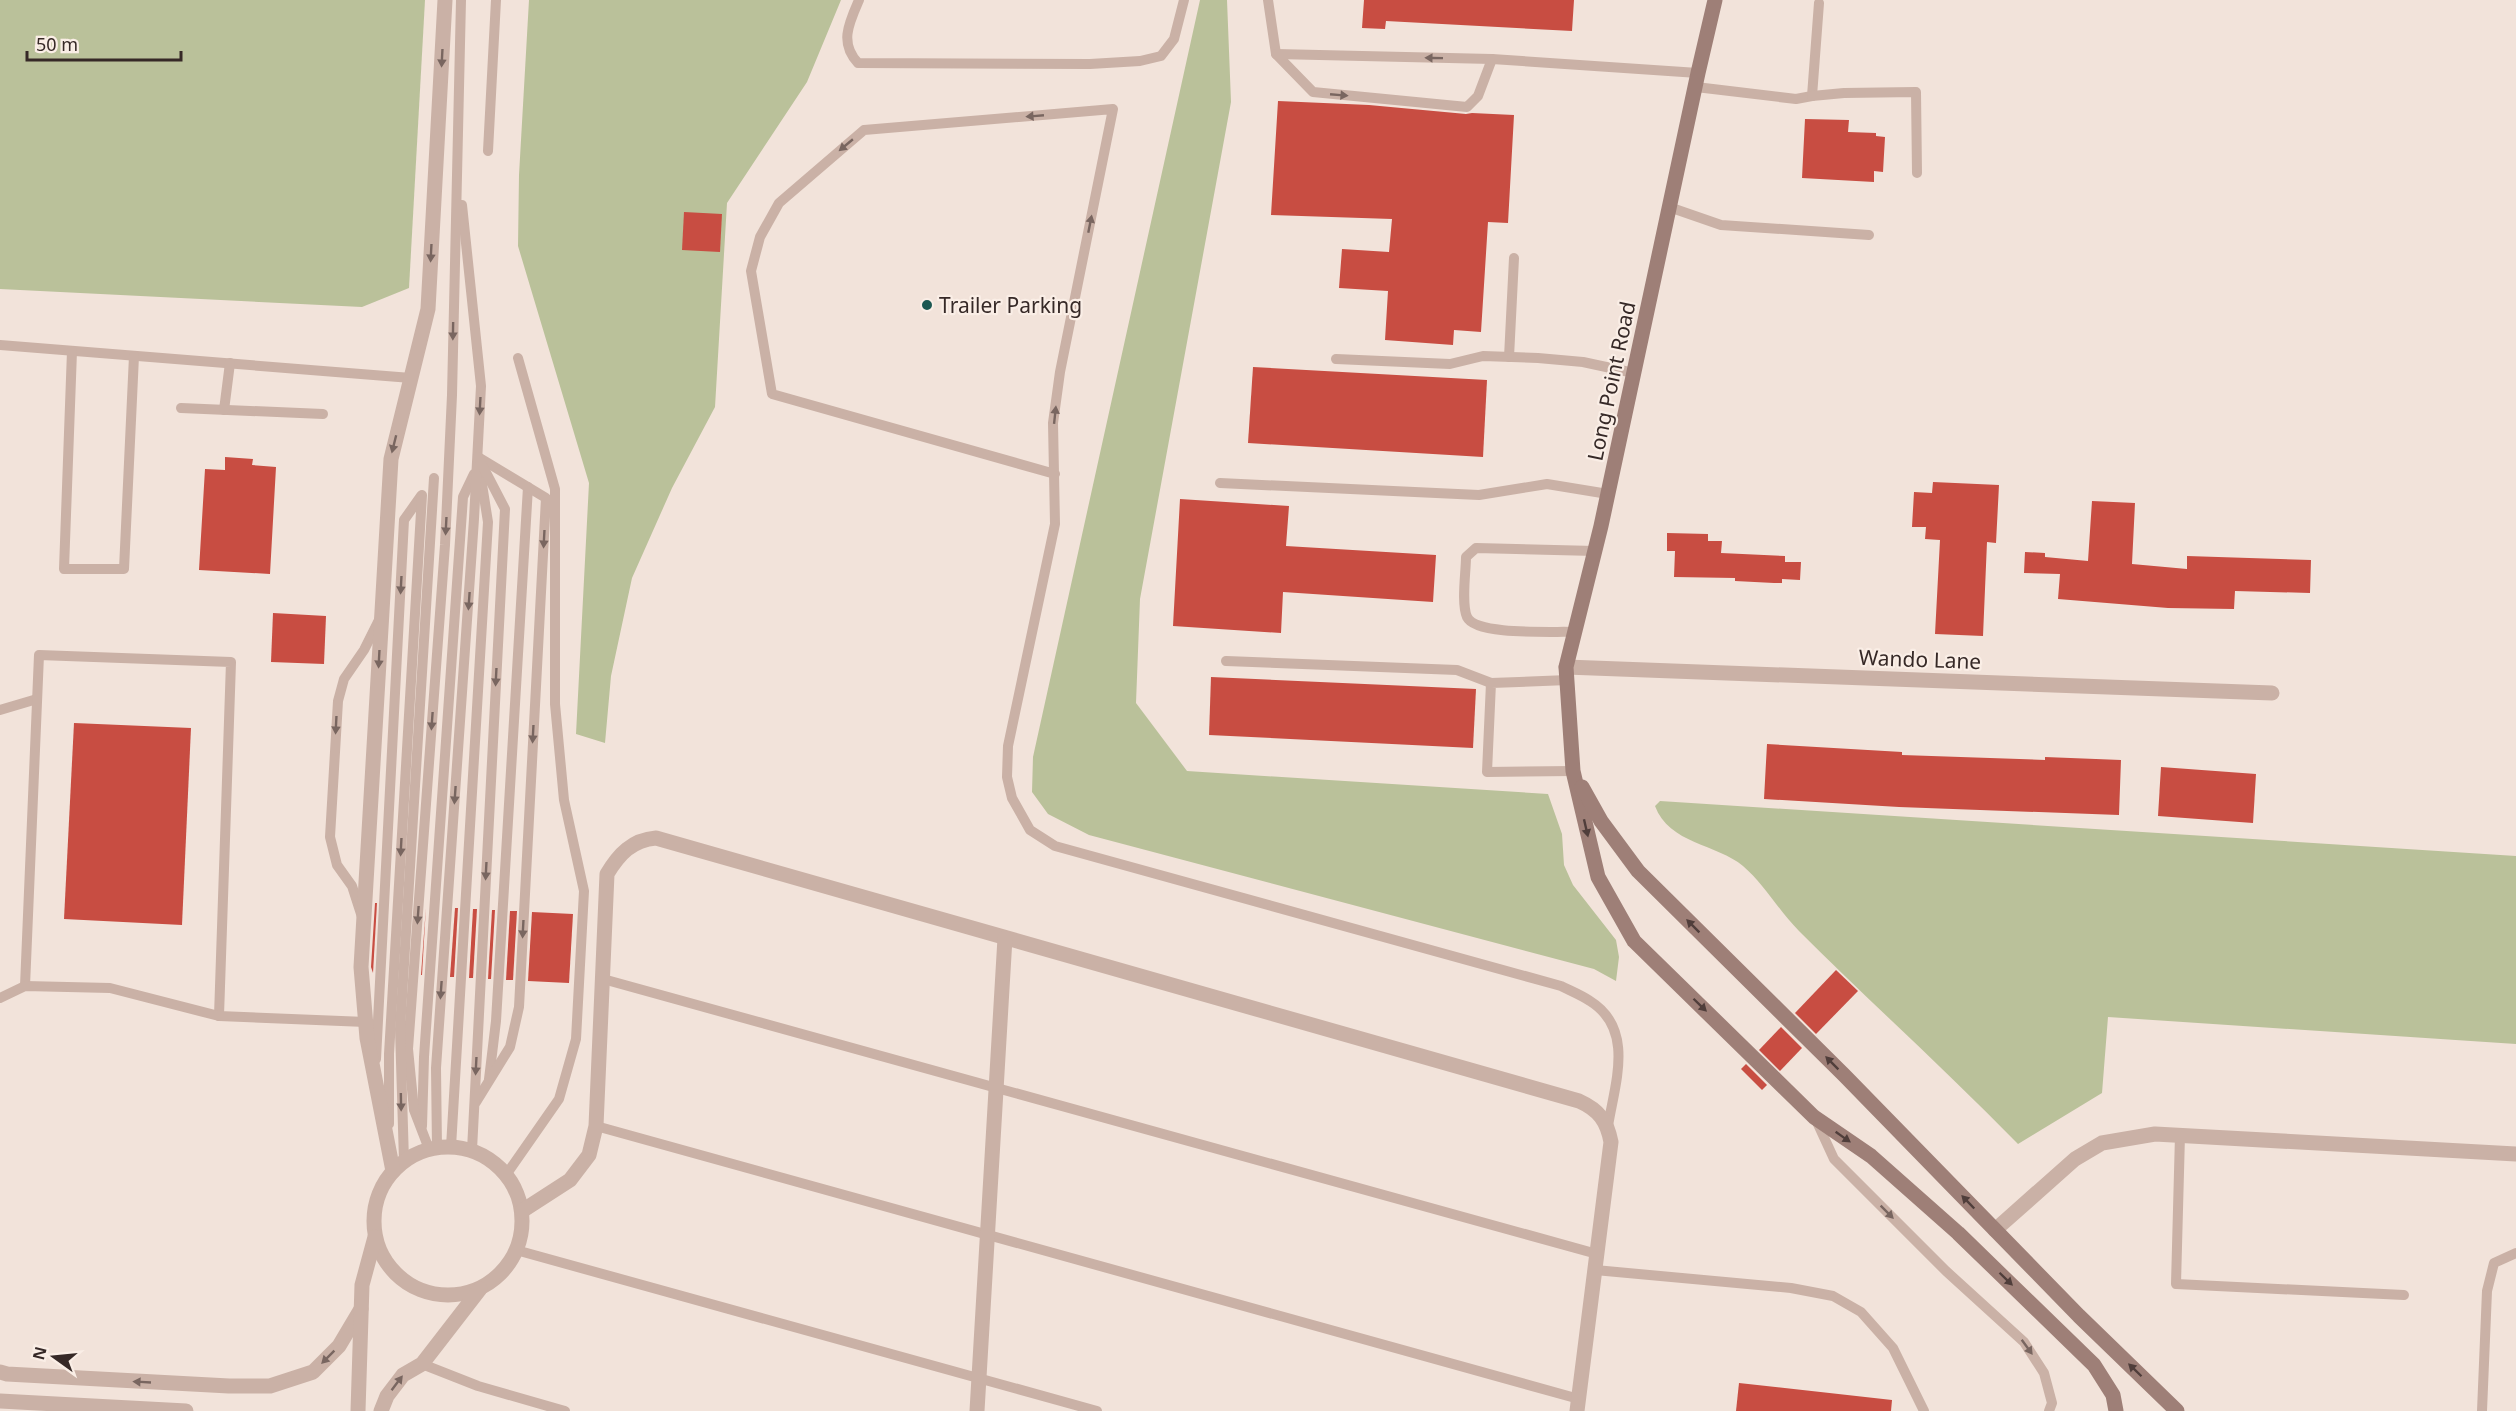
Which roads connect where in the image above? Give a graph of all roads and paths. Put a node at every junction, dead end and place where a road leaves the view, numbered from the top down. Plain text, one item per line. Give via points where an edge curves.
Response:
1 (445, 0) edge
2 (461, 0) edge
3 (496, 0) edge
4 (859, 0) edge
5 (1184, 0) edge
6 (1268, 0) edge
7 (1715, 0) edge
8 (1819, 3) dead end
9 (1276, 54) junction
10 (1492, 59) junction
11 (1697, 80) junction
12 (1812, 96) junction
13 (488, 151) dead end
14 (458, 160) junction
15 (1917, 173) dead end
16 (1669, 207) junction
17 (1869, 235) dead end
18 (1514, 258) dead end
19 (0, 345) edge
20 (72, 351) junction
21 (134, 356) junction
22 (1509, 357) junction
23 (518, 358) dead end
24 (1336, 359) dead end
25 (230, 363) junction
26 (1634, 374) junction
27 (411, 378) junction
28 (182, 408) dead end
29 (224, 410) junction
30 (323, 414) dead end
31 (449, 457) junction
32 (477, 463) junction
33 (1055, 474) junction
34 (434, 478) junction
35 (1220, 483) dead end
36 (528, 487) junction
37 (1608, 494) junction
38 (422, 495) junction
39 (1595, 551) junction
40 (382, 614) junction
41 (1575, 632) junction
42 (1226, 661) dead end
43 (1567, 674) junction
44 (1491, 683) junction
45 (2272, 693) dead end
46 (37, 699) junction
47 (0, 710) edge
48 (1573, 771) junction
49 (363, 922) junction
50 (1005, 938) junction
51 (603, 979) junction
52 (25, 986) junction
53 (0, 998) edge
54 (219, 1016) junction
55 (366, 1022) junction
56 (375, 1078) junction
57 (488, 1082) junction
58 (996, 1088) junction
59 (474, 1104) junction
60 (1814, 1116) junction
61 (596, 1126) junction
62 (1608, 1126) junction
63 (422, 1131) junction
64 (2180, 1135) junction
65 (389, 1148) junction
66 (439, 1148) junction
67 (472, 1150) junction
68 (2516, 1154) edge
69 (399, 1166) junction
70 (506, 1175) junction
71 (522, 1211) junction
72 (1995, 1230) junction
73 (987, 1234) junction
74 (375, 1237) junction
75 (516, 1250) junction
76 (2516, 1253) edge
77 (1597, 1254) junction
78 (1594, 1270) junction
79 (481, 1288) junction
80 (2404, 1295) dead end
81 (361, 1309) junction
82 (422, 1364) junction
83 (0, 1372) edge
84 (979, 1378) junction
85 (0, 1401) edge
86 (1578, 1405) edge
87 (186, 1411) edge
88 (357, 1411) edge
89 (381, 1411) edge
90 (565, 1411) edge
91 (977, 1411) edge
92 (1097, 1411) edge
93 (1924, 1411) edge
94 (2049, 1411) edge
95 (2116, 1411) edge
96 (2177, 1411) edge
97 (2482, 1411) edge

1 -> 27 street via 428,309
2 - 14 lane
3 - 13 lane
4 - 5 lane via 845,41 858,63 1090,64 1140,62 1161,56 1174,39
6 - 9 lane
7 - 11 main road, Long Point Road
8 - 12 lane
10 -> 9 lane
9 -> 10 lane via 1313,92 1467,107 1478,96
10 - 11 lane
11 - 12 lane via 1796,99
11 - 16 main road, Long Point Road
12 - 15 lane via 1916,92
14 -> 31 lane
14 -> 32 lane via 481,386
16 - 17 lane via 1721,225
16 - 26 main road, Long Point Road
18 - 22 lane
19 - 20 lane
20 - 21 lane
20 - 21 lane via 64,568 124,569
21 - 25 lane
22 - 24 lane via 1483,356 1450,364
22 - 26 lane via 1583,362
23 - 70 lane via 555,489 555,704 564,800 584,891 576,1039 559,1099
25 - 27 lane
25 - 29 lane
26 - 37 main road, Long Point Road
27 -> 40 street via 391,459
28 - 29 lane
29 - 30 lane
31 - 34 lane
31 -> 63 lane via 408,1048 414,1110
32 - 36 lane
32 -> 59 lane via 505,509
32 - 63 lane via 463,497
32 -> 66 lane via 436,1068
32 - 66 lane via 488,522
33 -> 33 lane via 1053,423 1060,372 1113,110 864,130 779,203 760,237 751,270 772,394
33 - 62 lane via 1055,524 1008,746 1007,777 1012,798 1030,830 1055,846 1561,986 1592,1002 1609,1018 1619,1039 1620,1060
34 - 38 lane
34 -> 69 lane via 400,1029
35 - 37 lane via 1479,495 1547,484
36 - 57 lane via 496,1021
36 -> 57 lane via 546,498 519,1007 510,1047
37 - 39 main road, Long Point Road
38 -> 56 lane via 404,520
38 -> 65 lane via 389,1054
39 - 41 main road, Long Point Road
39 - 41 lane via 1476,548 1466,557 1465,609 1472,624 1488,630
40 -> 49 street
40 -> 49 lane via 344,679 338,701 330,837 337,865 352,886
41 - 43 main road, Long Point Road
42 - 44 lane via 1457,670
43 - 44 lane
43 - 45 street, Wando Lane
43 - 48 main road, Long Point Road
44 - 48 lane via 1487,772
46 - 47 lane
46 - 52 lane
46 - 54 lane via 39,655 231,662
48 -> 60 main road, Long Point Road via 1598,877 1634,941
72 -> 48 main road via 1638,872 1601,821
49 - 55 street via 361,967
50 - 51 street via 656,838 642,840 620,854 607,874
50 - 58 street
50 - 62 street via 1579,1101 1594,1108
51 - 58 lane
51 - 61 street
52 - 53 lane
52 - 54 lane via 110,988
54 - 55 lane
55 - 56 street
56 - 65 street
57 - 59 lane
58 - 73 street
58 - 77 lane
59 - 67 lane
60 -> 94 lane via 1834,1159 2024,1342 2044,1373 2052,1403
60 -> 95 main road, Long Point Road via 1871,1156 1959,1233 2087,1358 2113,1395
61 - 71 street via 588,1155 570,1180
61 - 73 lane
62 - 77 street via 1611,1142
63 - 66 lane
64 - 68 street
64 - 72 street via 2155,1134 2102,1143 2075,1159
64 - 80 lane via 2176,1284
65 - 69 street
66 - 67 street
66 - 69 street
67 - 70 street
69 - 74 street via 378,1195
70 - 71 street
71 - 75 street
96 -> 72 main road
73 - 84 street
73 - 86 lane
74 - 79 street via 386,1263 405,1283 417,1289 442,1296
74 - 81 street via 362,1285
75 - 79 street via 502,1272
75 - 84 lane
76 - 97 lane via 2494,1263 2487,1291
77 - 78 street
78 - 86 street
78 - 93 lane via 1791,1288 1833,1296 1862,1311 1893,1348
79 - 82 street
81 -> 83 street via 339,1346 313,1372 270,1386
81 - 88 street
89 -> 82 street via 403,1375
82 - 90 lane via 478,1386
84 - 91 street
84 - 92 lane
85 - 87 street

